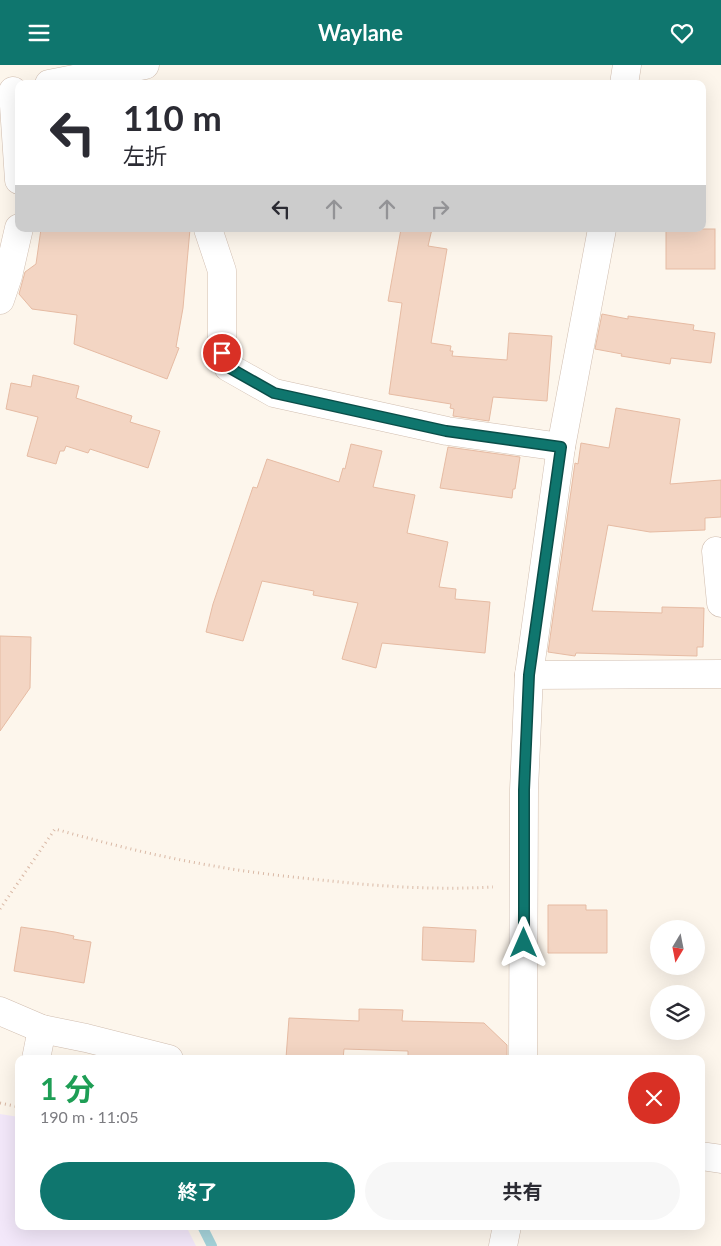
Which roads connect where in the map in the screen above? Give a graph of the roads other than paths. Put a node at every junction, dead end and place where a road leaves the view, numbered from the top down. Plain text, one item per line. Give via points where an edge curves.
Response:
1 (146, 65) edge
2 (627, 65) edge
3 (69, 80) edge
4 (152, 80) edge
5 (625, 80) edge
6 (10, 91) edge
7 (15, 140) edge
8 (18, 232) edge
9 (209, 232) edge
10 (601, 232) edge
11 (0, 300) edge
12 (561, 447) junction
13 (716, 551) dead end
14 (721, 603) edge
15 (721, 674) edge
16 (529, 675) junction
17 (0, 1011) edge
18 (42, 1029) junction
19 (37, 1055) edge
20 (153, 1055) edge
21 (523, 1055) edge
22 (705, 1157) edge
23 (721, 1159) edge
24 (506, 1230) edge
25 (503, 1246) edge

1 - 3 street
1 - 4 street
2 - 5 street
6 - 7 street
8 - 11 street
9 - 12 street via 222,271 222,353 228,367 274,393 446,431
10 - 12 street
12 - 16 street
13 - 14 street
15 - 16 street
16 - 21 street via 524,790
17 - 18 street
18 - 19 street
18 - 20 street
22 - 23 street
24 - 25 street

